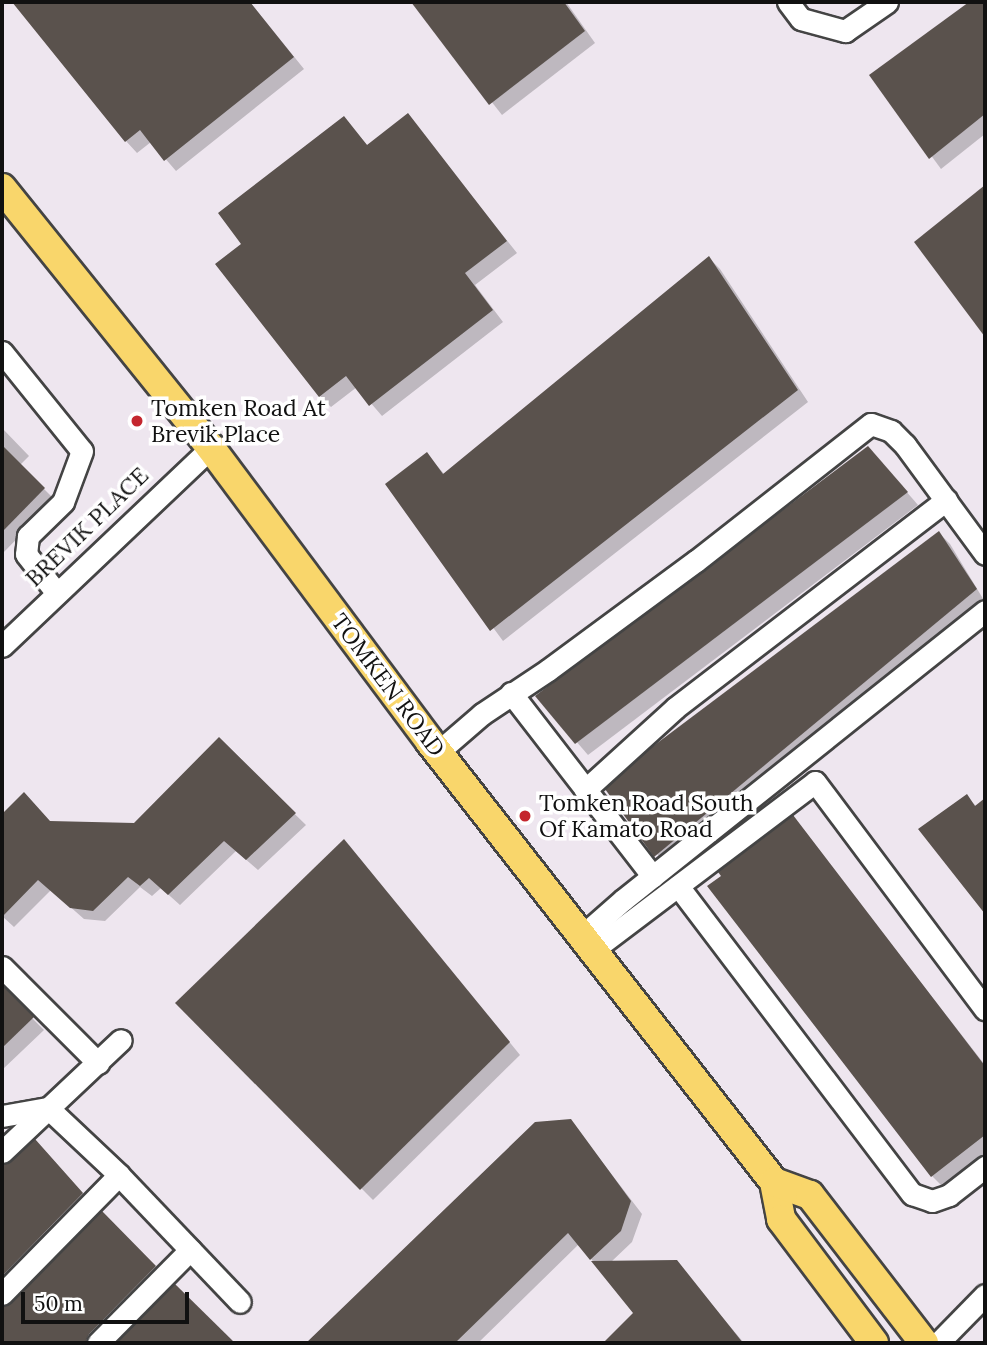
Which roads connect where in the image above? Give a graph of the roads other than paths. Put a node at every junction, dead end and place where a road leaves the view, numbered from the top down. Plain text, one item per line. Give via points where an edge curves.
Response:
1 (788, 2) edge
2 (887, 2) edge
3 (2, 188) edge
4 (2, 352) edge
5 (211, 447) junction
6 (946, 500) junction
7 (985, 554) edge
8 (56, 592) junction
9 (985, 611) edge
10 (2, 646) edge
11 (510, 694) junction
12 (438, 752) junction
13 (585, 790) junction
14 (653, 877) junction
15 (678, 886) junction
16 (587, 943) junction
17 (2, 967) edge
18 (985, 1009) edge
19 (121, 1040) dead end
20 (98, 1062) junction
21 (48, 1108) junction
22 (2, 1116) edge
23 (2, 1153) edge
24 (985, 1167) edge
25 (119, 1175) junction
26 (774, 1182) junction
27 (190, 1250) junction
28 (2, 1294) edge
29 (985, 1295) edge
30 (240, 1302) dead end
31 (98, 1343) edge
32 (874, 1343) edge
33 (924, 1343) edge
34 (938, 1343) edge

1 - 2 street via 801,19 845,31
3 - 5 main road, TOMKEN ROAD
4 - 8 street via 82,451 63,502 28,536 26,554
5 - 8 street, BREVIK PLACE
5 - 12 main road, TOMKEN ROAD
6 - 7 street
6 - 11 street via 898,438 871,424 696,561
6 - 13 street via 675,708
8 - 10 street, BREVIK PLACE
9 - 14 street
11 - 12 street
11 - 13 street
12 - 16 main road, TOMKEN ROAD
13 - 14 street
14 - 16 street
15 - 16 street
15 - 18 street via 815,782
15 - 24 street via 912,1194 932,1201 941,1198
16 - 26 main road, TOMKEN ROAD
17 - 20 street
19 - 20 street
20 - 21 street
21 - 22 street
21 - 23 street
21 - 25 street
25 - 27 street
25 - 28 street
26 - 32 main road, TOMKEN ROAD via 781,1219
26 - 33 main road via 810,1195
27 - 30 street
27 - 31 street
29 - 34 street

